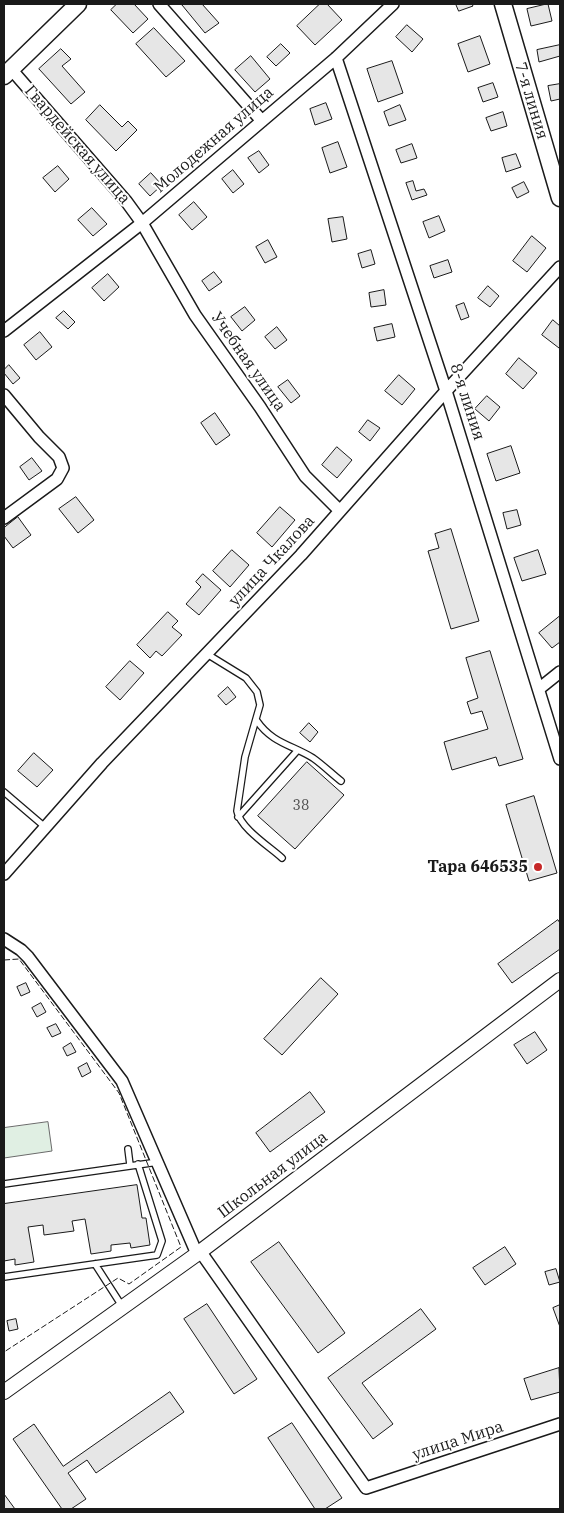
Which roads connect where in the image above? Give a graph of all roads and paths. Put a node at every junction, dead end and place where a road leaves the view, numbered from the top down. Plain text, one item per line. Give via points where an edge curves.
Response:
1 (78, 4) edge
2 (159, 4) edge
3 (393, 4) edge
4 (503, 4) edge
5 (336, 58) junction
6 (8, 72) edge
7 (262, 121) junction
8 (560, 198) edge
9 (142, 223) junction
10 (560, 267) edge
11 (4, 331) edge
12 (446, 391) junction
13 (4, 395) edge
14 (340, 511) junction
15 (4, 518) edge
16 (207, 654) junction
17 (560, 672) edge
18 (540, 688) junction
19 (257, 721) junction
20 (297, 751) junction
21 (560, 759) edge
22 (341, 781) dead end
23 (4, 792) edge
24 (238, 817) junction
25 (45, 827) junction
26 (282, 858) dead end
27 (4, 874) edge
28 (4, 939) edge
29 (560, 980) edge
30 (128, 1150) dead end
31 (158, 1162) junction
32 (138, 1164) junction
33 (130, 1166) junction
34 (4, 1184) edge
35 (199, 1253) junction
36 (95, 1264) junction
37 (4, 1277) edge
38 (123, 1308) junction
39 (4, 1392) edge
40 (560, 1424) edge

1 - 6 main road, Гвардейская улица
2 - 7 street
3 - 5 street, Молодежная улица
4 - 8 main road, 7-я линия
5 - 7 street, Молодежная улица
5 - 12 street, 8-я линия
6 - 9 street, Гвардейская улица via 126,201
7 - 9 street, Молодежная улица
9 - 11 street, Молодежная улица
9 - 14 street, Учебная улица via 196,315 305,476
10 - 12 street, улица Чкалова
12 - 14 street, улица Чкалова
12 - 18 street, 8-я линия
13 - 15 street via 59,456 63,468 57,479
14 - 16 street, улица Чкалова
16 - 19 lane via 246,678 257,692 260,705
16 - 25 street, улица Чкалова
17 - 18 street
18 - 21 street, 8-я линия
19 - 20 lane via 264,732
19 - 24 lane via 246,757
20 - 22 lane via 313,758
20 - 24 lane
23 - 25 lane
24 - 26 lane
25 - 27 street, улица Чкалова
28 - 31 street via 28,957 122,1080
29 - 35 street, Школьная улица
30 - 33 lane
31 - 32 lane
31 - 35 street
32 - 33 lane
32 - 36 lane via 162,1241 157,1255
33 - 34 lane
35 - 38 street, Школьная улица
35 - 40 street, улица Мира via 366,1488
36 - 37 lane
36 - 38 lane
38 - 39 street, Школьная улица

